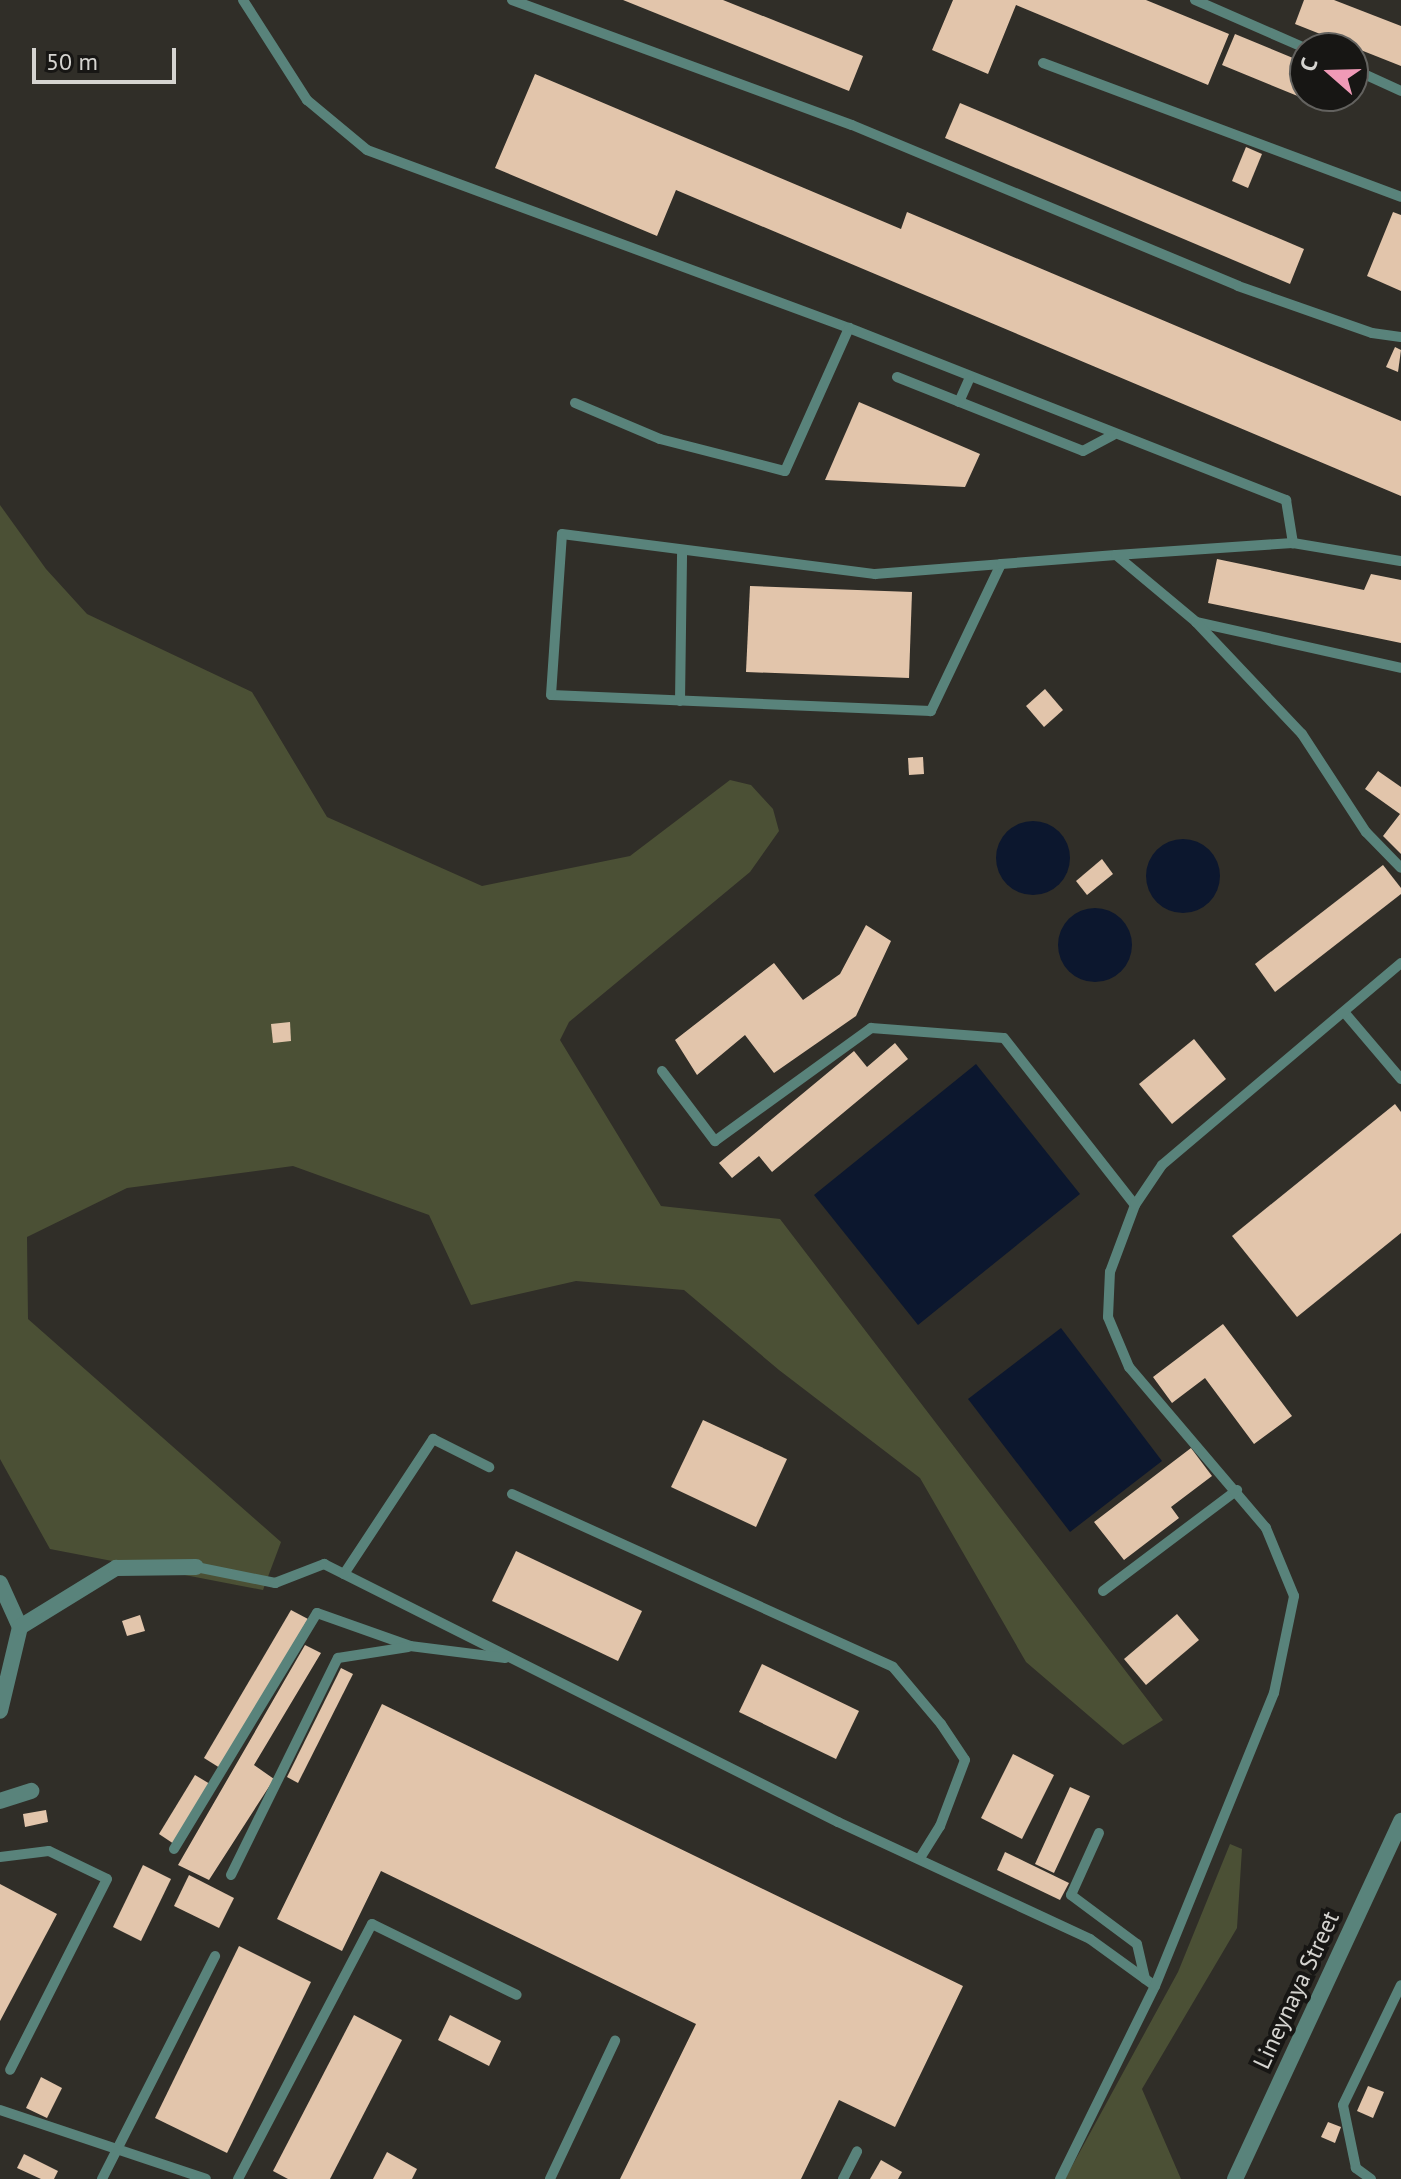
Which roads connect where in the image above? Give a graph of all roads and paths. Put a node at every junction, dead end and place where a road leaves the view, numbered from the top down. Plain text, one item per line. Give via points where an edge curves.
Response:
1 (243, 0) edge
2 (512, 0) edge
3 (1195, 0) edge
4 (1289, 41) edge
5 (1043, 63) dead end
6 (1369, 76) edge
7 (1401, 91) edge
8 (1401, 197) edge
9 (849, 328) junction
10 (1401, 337) edge
11 (897, 377) dead end
12 (970, 377) junction
13 (959, 402) junction
14 (575, 403) dead end
15 (1113, 435) junction
16 (1293, 543) junction
17 (682, 550) junction
18 (1116, 555) junction
19 (1401, 561) edge
20 (1001, 564) junction
21 (1196, 622) junction
22 (1401, 668) edge
23 (680, 701) junction
24 (1401, 868) edge
25 (1401, 963) edge
26 (1344, 1012) junction
27 (662, 1071) dead end
28 (1401, 1079) edge
29 (1135, 1205) junction
30 (489, 1467) dead end
31 (1237, 1490) junction
32 (512, 1494) dead end
33 (196, 1567) joint
34 (344, 1574) junction
35 (0, 1583) edge
36 (1103, 1591) dead end
37 (20, 1627) junction
38 (410, 1646) junction
39 (515, 1660) junction
40 (0, 1711) edge
41 (31, 1791) dead end
42 (0, 1801) edge
43 (1401, 1821) edge
44 (1099, 1833) dead end
45 (174, 1849) dead end
46 (0, 1857) edge
47 (919, 1859) junction
48 (231, 1875) dead end
49 (215, 1956) dead end
50 (1145, 1979) junction
51 (1401, 1985) edge
52 (1155, 1986) junction
53 (517, 1995) dead end
54 (615, 2041) dead end
55 (10, 2070) dead end
56 (0, 2110) edge
57 (119, 2149) junction
58 (857, 2151) dead end
59 (102, 2179) edge
60 (206, 2179) edge
61 (238, 2179) edge
62 (550, 2179) edge
63 (843, 2179) edge
64 (1060, 2179) edge
65 (1235, 2179) edge
66 (1371, 2179) edge

1 - 9 lane via 307,100 367,150
2 - 10 lane via 852,125 1238,286 1372,333
3 - 4 lane
5 - 8 lane
6 - 7 lane
9 - 12 lane
9 - 14 lane via 785,471 660,439
11 - 13 lane
12 - 13 lane
12 - 15 lane
13 - 15 lane via 1083,451
15 - 16 lane via 1286,500
16 - 18 lane
16 - 19 lane
17 - 20 lane via 875,574
17 - 23 lane
17 - 23 lane via 562,534 551,695
18 - 20 lane
18 - 21 lane
20 - 23 lane via 931,711
21 - 22 lane
21 - 24 lane via 1302,734 1366,832
25 - 26 lane
26 - 28 lane
26 - 29 lane via 1162,1165
27 - 29 lane via 715,1141 871,1028 1004,1038
29 - 31 lane via 1110,1272 1108,1317 1129,1367
30 - 34 lane via 433,1439
31 - 36 lane
31 - 52 lane via 1266,1528 1294,1596 1274,1693
32 - 47 lane via 893,1667 965,1760 940,1826
33 - 34 lane via 275,1583 324,1564
33 - 37 street via 116,1568
34 - 39 lane
35 - 37 street
37 - 40 street
38 - 39 lane
38 - 45 lane via 317,1613
38 - 48 lane via 338,1658
39 - 47 lane
41 - 42 street
43 - 65 street, Lineynaya Street
44 - 50 lane via 1071,1895 1137,1944
46 - 55 lane via 49,1851 107,1879
47 - 50 lane via 1090,1939
49 - 57 lane
50 - 52 lane
51 - 66 lane via 1343,2105 1356,2168
52 - 64 lane
53 - 61 lane via 372,1924
54 - 62 lane
56 - 57 lane
57 - 59 lane
57 - 60 lane
58 - 63 lane

